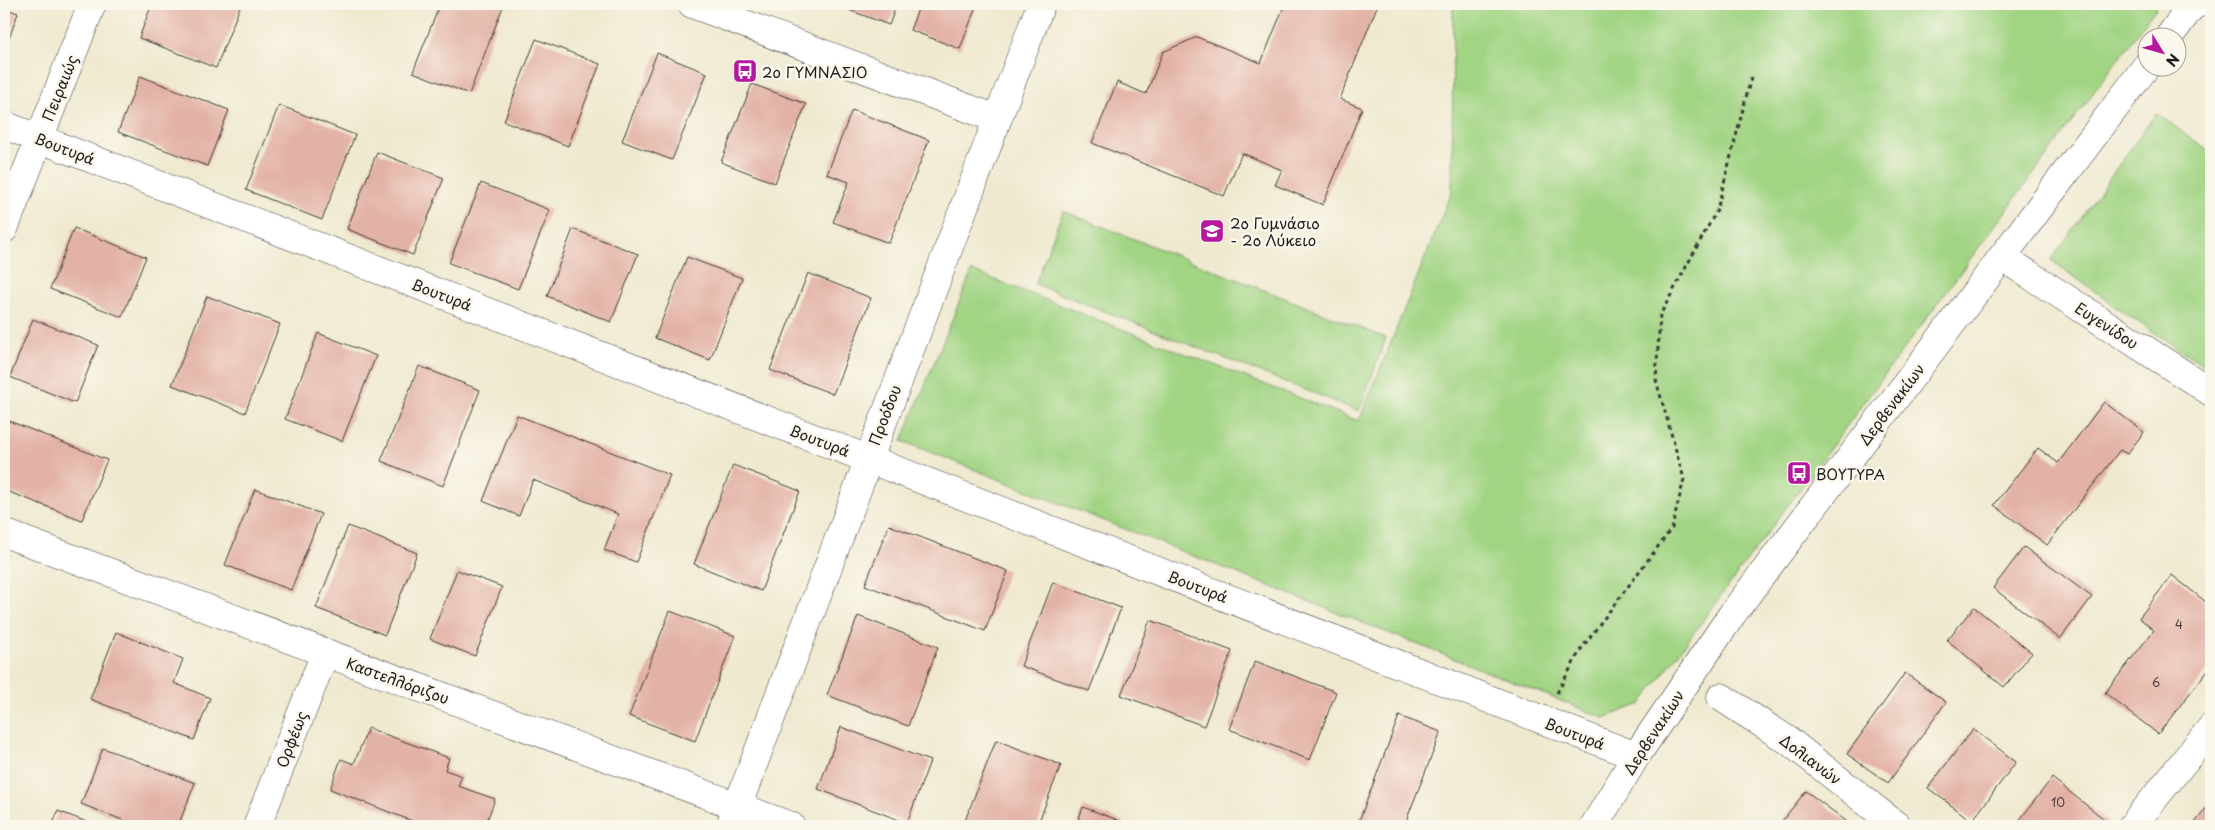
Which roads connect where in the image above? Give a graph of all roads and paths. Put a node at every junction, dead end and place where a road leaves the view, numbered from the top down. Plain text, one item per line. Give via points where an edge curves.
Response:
1 (92, 4) edge
2 (692, 4) edge
3 (1041, 4) edge
4 (2197, 4) edge
5 (2175, 28) edge
6 (2138, 77) edge
7 (1751, 78) dead end
8 (997, 119) junction
9 (4, 125) edge
10 (39, 138) junction
11 (4, 229) edge
12 (2002, 258) junction
13 (2211, 392) edge
14 (868, 458) junction
15 (4, 534) edge
16 (325, 653) junction
17 (1721, 697) dead end
18 (1542, 720) junction
19 (2211, 728) edge
20 (1636, 756) junction
21 (733, 816) edge
22 (258, 826) edge
23 (791, 826) edge
24 (1594, 826) edge
25 (1897, 826) edge
26 (2132, 826) edge

1 - 10 street, Πειραιώς
2 - 8 street
3 - 8 street, Προόδου
4 - 5 street
6 - 12 street, Δερβενακίων
7 - 18 path via 1716,210 1660,315 1656,380 1684,479 1672,528 1581,649
8 - 14 street, Προόδου
9 - 10 street, Βουτυρά
10 - 11 street, Πειραιώς
10 - 14 street, Βουτυρά
12 - 13 street, Ευγενίδου
12 - 20 street, Δερβενακίων via 1733,612
14 - 18 street, Βουτυρά
14 - 21 street, Προόδου
15 - 16 street, Καστελλόριζου
16 - 21 street, Καστελλόριζου
16 - 22 street, Ορφέως
17 - 25 street, Δολιανών via 1789,741
18 - 20 street, Βουτυρά
19 - 26 street
20 - 24 street, Δερβενακίων
21 - 23 street, Καστελλόριζου

